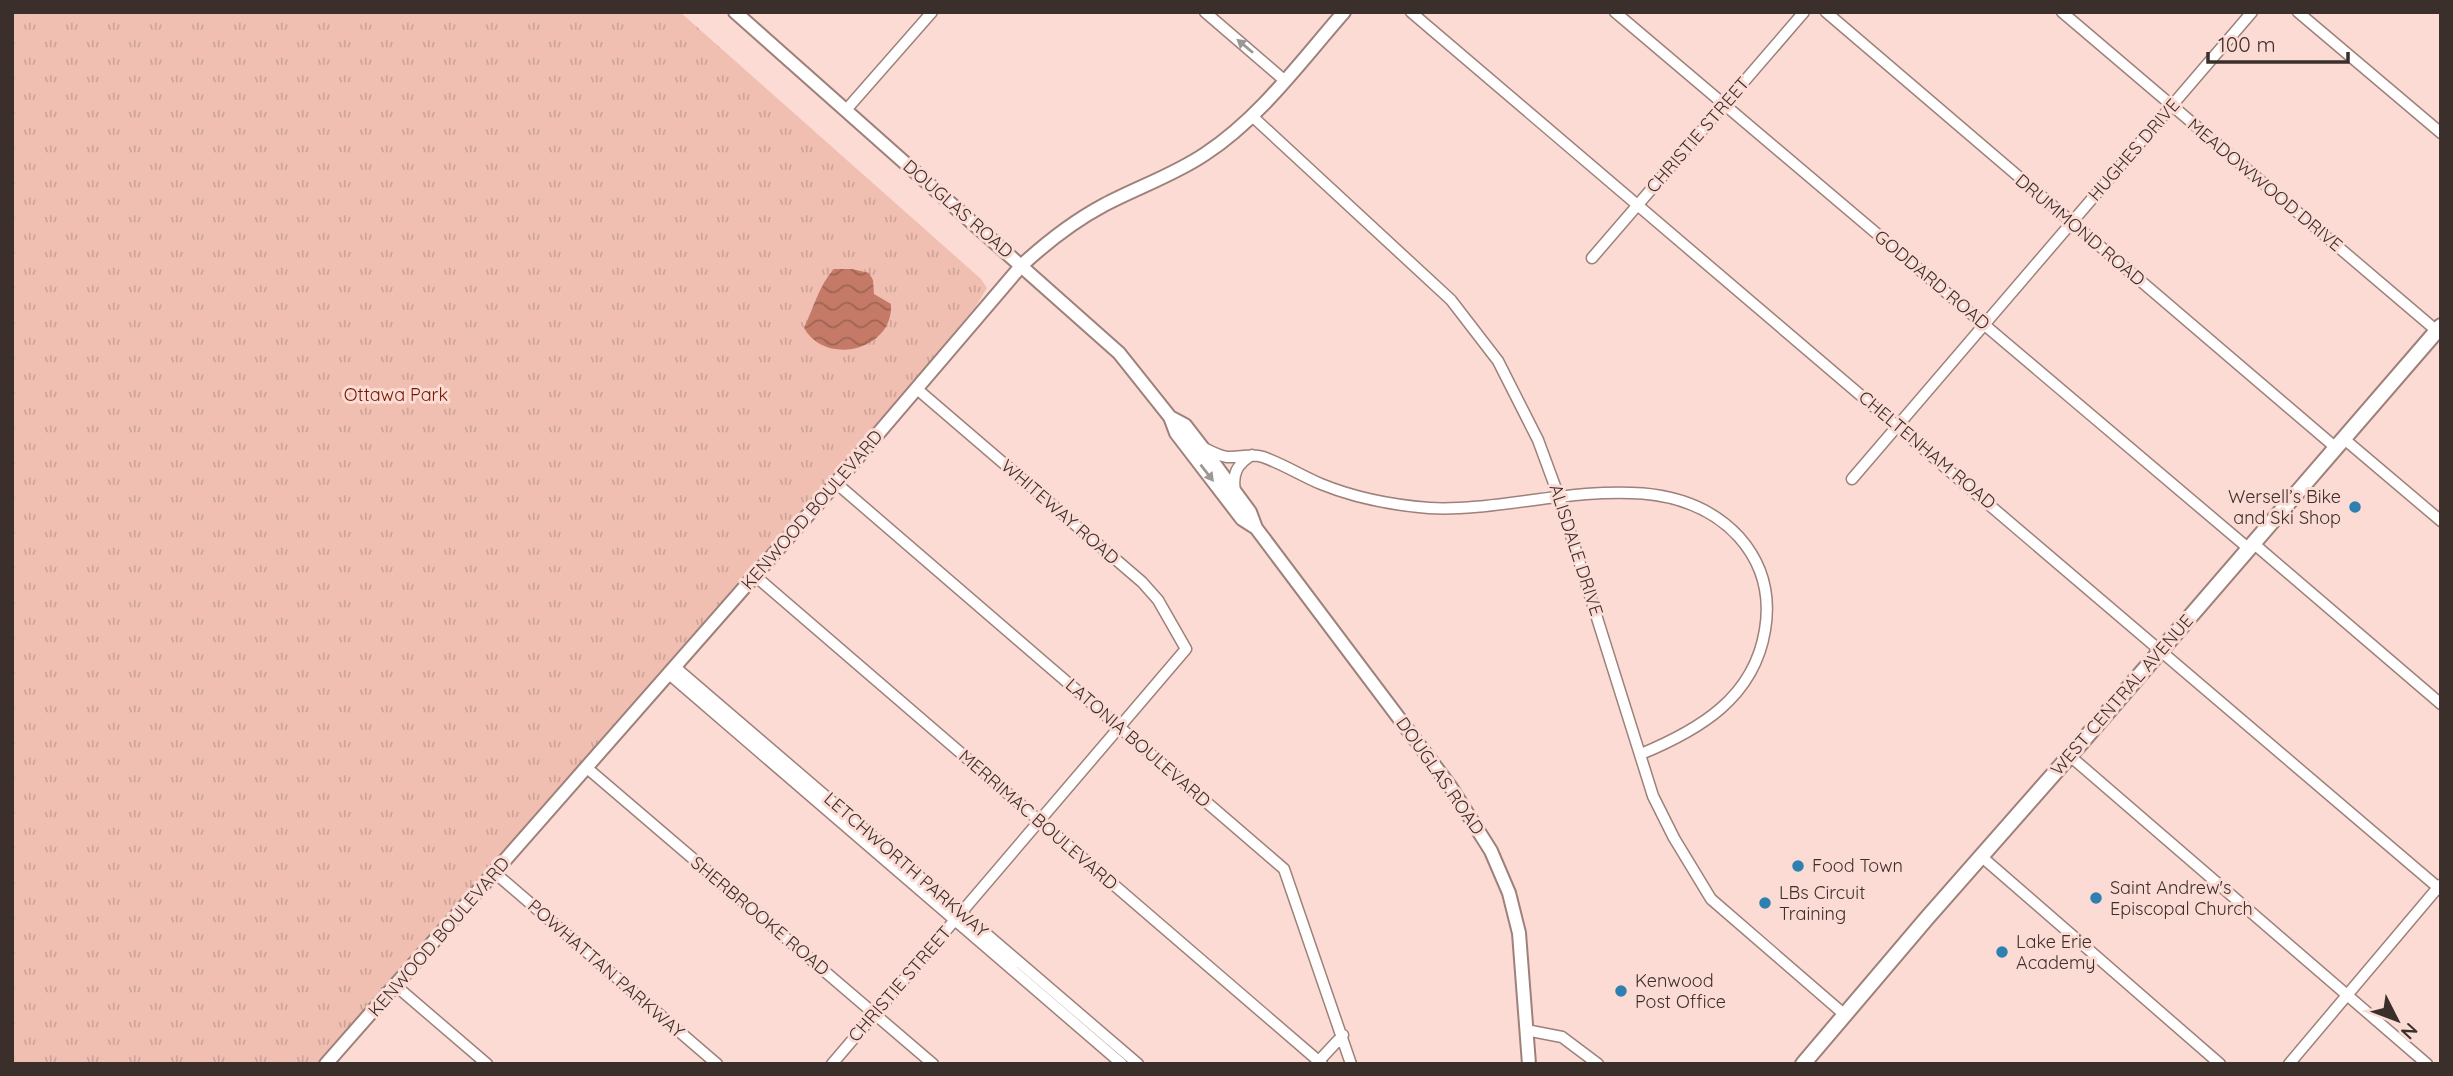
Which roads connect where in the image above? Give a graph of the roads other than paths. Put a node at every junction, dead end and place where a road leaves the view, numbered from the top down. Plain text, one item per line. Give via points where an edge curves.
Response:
1 (735, 12) edge
2 (932, 12) edge
3 (1205, 12) edge
4 (1344, 12) edge
5 (1411, 12) edge
6 (1615, 12) edge
7 (1804, 12) edge
8 (1826, 12) edge
9 (2062, 12) edge
10 (2252, 12) edge
11 (2298, 12) edge
12 (1284, 80) junction
13 (1724, 105) junction
14 (2172, 106) junction
15 (846, 110) junction
16 (1252, 116) junction
17 (2441, 133) edge
18 (1638, 205) junction
19 (2073, 223) junction
20 (1592, 258) dead end
21 (1022, 265) junction
22 (1985, 325) junction
23 (2439, 329) edge
24 (917, 389) junction
25 (1170, 417) junction
26 (1897, 425) junction
27 (2339, 442) junction
28 (1202, 447) junction
29 (1252, 455) junction
30 (1852, 478) dead end
31 (836, 483) junction
32 (1235, 491) junction
33 (1559, 497) junction
34 (2441, 521) edge
35 (1256, 528) junction
36 (2250, 545) junction
37 (754, 576) junction
38 (1186, 649) joint
39 (2160, 649) junction
40 (672, 670) junction
41 (2441, 704) edge
42 (1120, 727) junction
43 (1640, 754) junction
44 (2070, 756) junction
45 (587, 768) junction
46 (1040, 822) junction
47 (1982, 857) junction
48 (495, 873) junction
49 (2440, 887) edge
50 (958, 916) junction
51 (396, 986) junction
52 (2348, 996) junction
53 (875, 1014) junction
54 (1845, 1015) junction
55 (1525, 1030) junction
56 (1343, 1035) junction
57 (1319, 1063) edge
58 (326, 1064) edge
59 (487, 1064) edge
60 (716, 1064) edge
61 (832, 1064) edge
62 (933, 1064) edge
63 (1122, 1064) edge
64 (1138, 1064) edge
65 (1352, 1064) edge
66 (1529, 1064) edge
67 (1598, 1064) edge
68 (1803, 1064) edge
69 (2220, 1064) edge
70 (2289, 1064) edge
71 (2427, 1064) edge

1 - 15 street, DOUGLAS ROAD
2 - 15 street
12 -> 3 street
4 - 12 street, KENWOOD BOULEVARD
5 - 18 street, CHELTENHAM ROAD
6 - 13 street, GODDARD ROAD
7 - 13 street, CHRISTIE STREET
8 - 19 street, DRUMMOND ROAD
9 - 14 street, MEADOWWOOD DRIVE
10 - 14 street, HUGHES DRIVE
11 - 17 street
12 - 16 street, KENWOOD BOULEVARD
13 - 18 street, CHRISTIE STREET
13 - 22 street, GODDARD ROAD
14 - 19 street, HUGHES DRIVE
14 - 23 street, MEADOWWOOD DRIVE
15 - 21 street, DOUGLAS ROAD
16 - 21 street, KENWOOD BOULEVARD via 1189,165 1079,219
16 - 33 street, ALISDALE DRIVE via 1451,299 1518,396
18 - 20 street, CHRISTIE STREET
18 - 26 street, CHELTENHAM ROAD
19 - 22 street, HUGHES DRIVE
19 - 27 street, DRUMMOND ROAD
21 - 24 street, KENWOOD BOULEVARD
21 - 25 street, DOUGLAS ROAD via 1119,354
22 - 26 street, HUGHES DRIVE
22 - 36 street, GODDARD ROAD
23 - 27 main road, WEST CENTRAL AVENUE
24 - 31 street, KENWOOD BOULEVARD
24 - 38 street, WHITEWAY ROAD via 1142,582
25 - 28 street, DOUGLAS ROAD via 1185,425
25 -> 35 street, DOUGLAS ROAD via 1176,433 1233,508
26 - 30 street, HUGHES DRIVE
26 - 39 street, CHELTENHAM ROAD
27 - 34 street, DRUMMOND ROAD
27 - 36 main road, WEST CENTRAL AVENUE
28 - 29 street via 1223,457
28 - 32 street, DOUGLAS ROAD
29 - 32 street via 1236,469
29 - 33 street via 1341,491 1412,506 1473,508
31 - 37 street, KENWOOD BOULEVARD
31 - 42 street, LATONIA BOULEVARD
32 - 35 street, DOUGLAS ROAD
33 - 43 street, ALISDALE DRIVE
33 - 43 street via 1629,492 1696,505 1725,522 1763,574 1766,627 1758,658 1744,683 1699,727
35 - 55 street, DOUGLAS ROAD via 1450,786 1491,850 1519,933
36 - 39 main road, WEST CENTRAL AVENUE
36 - 41 street, GODDARD ROAD
37 - 40 street, KENWOOD BOULEVARD
37 - 46 street, MERRIMAC BOULEVARD
38 - 42 street, CHRISTIE STREET
39 - 44 main road, WEST CENTRAL AVENUE
39 - 49 street, CHELTENHAM ROAD
40 - 45 street, KENWOOD BOULEVARD
40 - 50 street, LETCHWORTH PARKWAY
42 - 46 street, CHRISTIE STREET
42 - 56 street, LATONIA BOULEVARD via 1284,869
43 - 54 street, ALISDALE DRIVE via 1658,807 1712,899
44 - 47 main road, WEST CENTRAL AVENUE
44 - 52 street
45 - 48 street, KENWOOD BOULEVARD
45 - 53 street, SHERBROOKE ROAD
46 - 50 street, CHRISTIE STREET
46 - 57 street, MERRIMAC BOULEVARD
47 - 54 main road, WEST CENTRAL AVENUE
47 - 69 street
48 - 51 street, KENWOOD BOULEVARD
48 - 60 street, POWHATTAN PARKWAY
49 - 52 street
50 - 53 street, CHRISTIE STREET
50 - 63 street, LETCHWORTH PARKWAY
50 - 64 street, LETCHWORTH PARKWAY
51 - 58 street, KENWOOD BOULEVARD
51 - 59 street
52 - 70 street
52 - 71 street
53 - 61 street, CHRISTIE STREET
53 - 62 street, SHERBROOKE ROAD
54 - 68 main road, WEST CENTRAL AVENUE
55 - 66 street, DOUGLAS ROAD
55 - 67 street via 1562,1037
56 - 57 street
56 - 65 street, LATONIA BOULEVARD

